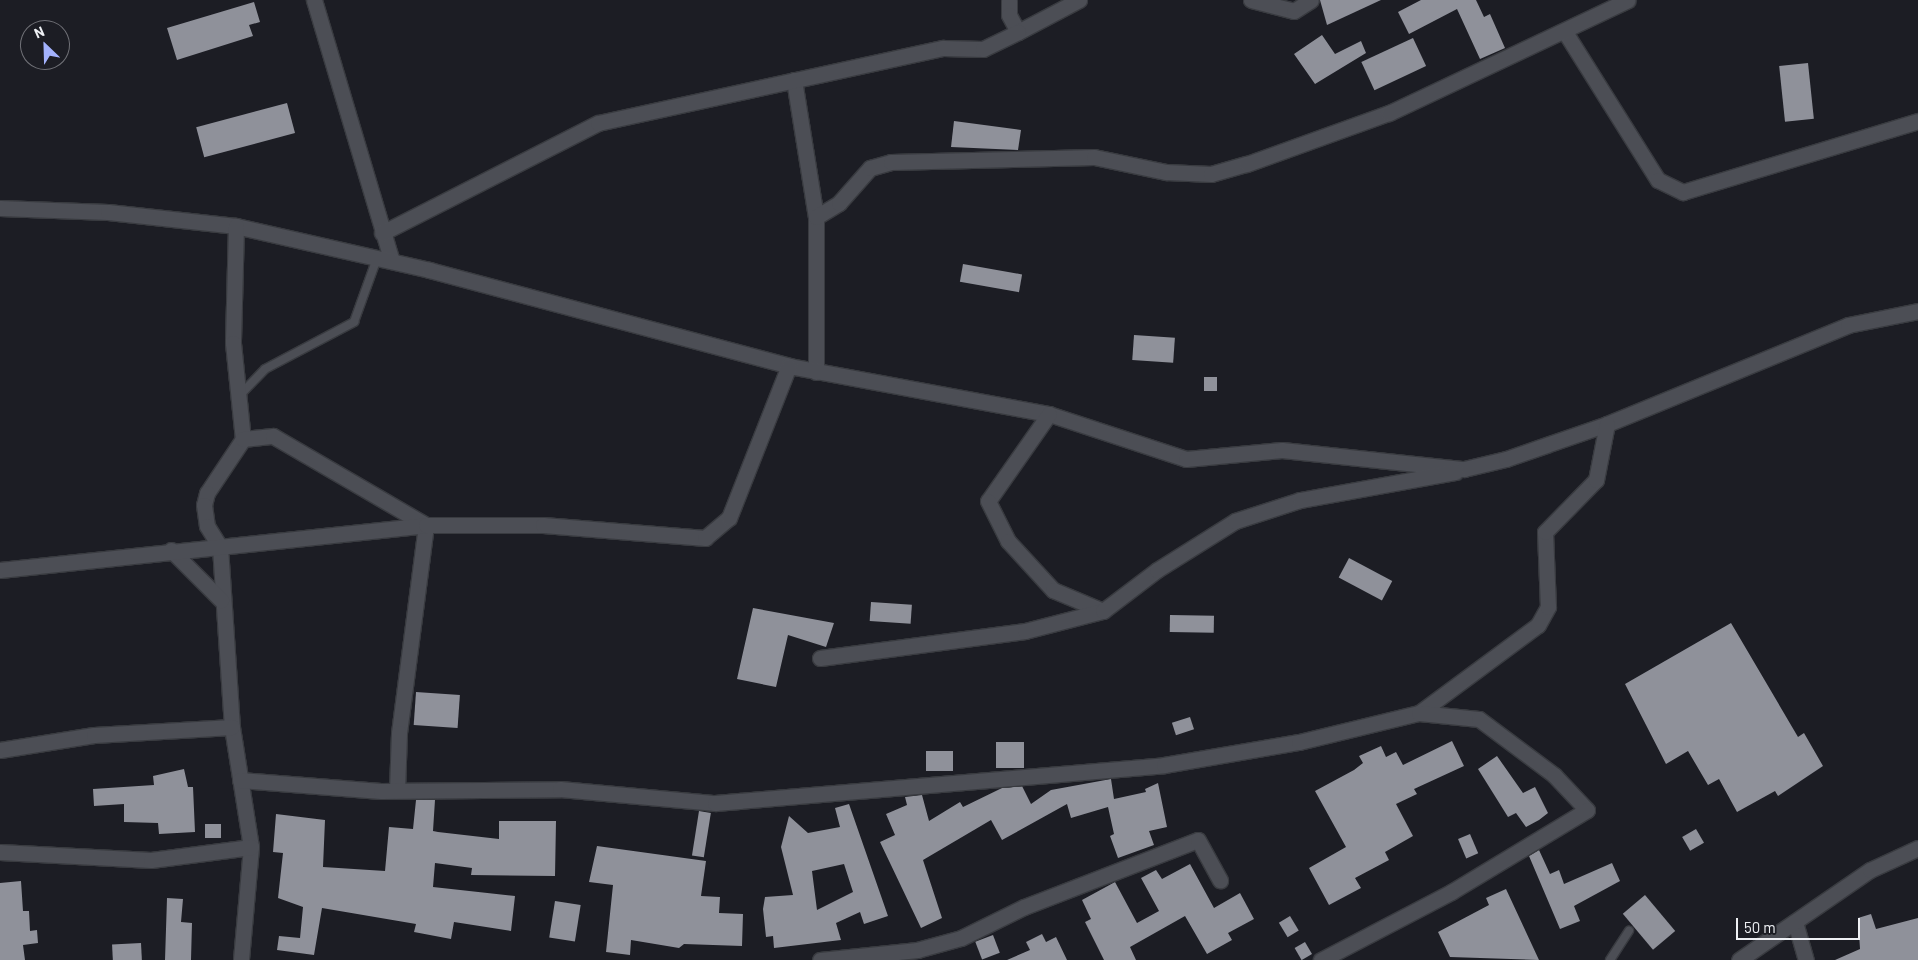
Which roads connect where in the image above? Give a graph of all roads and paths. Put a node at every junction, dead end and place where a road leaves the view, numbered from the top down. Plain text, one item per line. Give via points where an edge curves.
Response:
1 (314, 0) edge
2 (1009, 0) edge
3 (1079, 0) edge
4 (1251, 0) edge
5 (1311, 0) edge
6 (1628, 0) edge
7 (1605, 5) edge
8 (1018, 32) junction
9 (1565, 32) junction
10 (794, 80) junction
11 (1918, 121) edge
12 (0, 208) edge
13 (816, 217) junction
14 (236, 226) junction
15 (382, 233) junction
16 (385, 259) junction
17 (1918, 310) edge
18 (788, 366) junction
19 (816, 372) junction
20 (239, 396) junction
21 (1049, 414) junction
22 (1607, 424) junction
23 (243, 439) junction
24 (1464, 469) junction
25 (426, 525) junction
26 (220, 547) junction
27 (170, 550) junction
28 (0, 570) edge
29 (221, 600) junction
30 (1104, 611) junction
31 (820, 658) dead end
32 (1419, 713) junction
33 (232, 728) junction
34 (0, 750) edge
35 (240, 780) junction
36 (398, 790) junction
37 (251, 846) junction
38 (1918, 848) edge
39 (0, 852) edge
40 (1220, 880) dead end
41 (1795, 922) junction
42 (1629, 931) dead end
43 (241, 960) edge
44 (820, 960) edge
45 (1321, 960) edge
46 (1610, 960) edge
47 (1739, 960) edge
48 (1806, 960) edge

1 - 15 street
2 - 8 street via 1009,15
3 - 8 street
4 - 5 street via 1294,11
6 - 7 street
7 - 9 street
8 - 10 street via 982,49 943,48
9 - 11 street via 1658,180 1683,192
9 - 13 street via 1355,128 1211,174 1166,172 1094,157 892,162 870,168 838,203
10 - 13 street
10 - 15 street via 598,123
12 - 14 street via 108,212
13 - 19 street
14 - 16 street
14 - 20 street via 232,329
15 - 16 street
16 - 18 street
16 - 20 lane via 354,322 265,369
17 - 22 street via 1848,325
18 - 19 street
18 - 25 street via 729,518 704,538 543,525
19 - 21 street
20 - 23 street
21 - 24 street via 1186,459 1282,450
21 - 30 street via 988,501 1008,541 1053,590
22 - 24 street via 1506,460
22 - 32 street via 1596,480 1545,532 1548,606 1538,625
23 - 25 street via 273,436
23 - 26 street via 207,493 205,521
24 - 30 street via 1421,481 1300,500 1235,521 1157,570
25 - 26 street
25 - 36 street via 399,733
26 - 27 street
26 - 29 street
27 - 28 street
27 - 29 street
29 - 33 street
30 - 31 street via 1025,631
32 - 36 street via 1299,742 1164,765 715,803 560,789
32 - 45 street via 1479,719 1554,775 1587,810 1452,892
33 - 34 street via 94,735
33 - 35 street
35 - 36 street
35 - 37 street
37 - 39 street via 151,860
37 - 43 street
38 - 41 street via 1870,870
40 - 44 street via 1198,840 1024,907 961,938 917,950
41 - 47 street
41 - 48 street
42 - 46 lane

